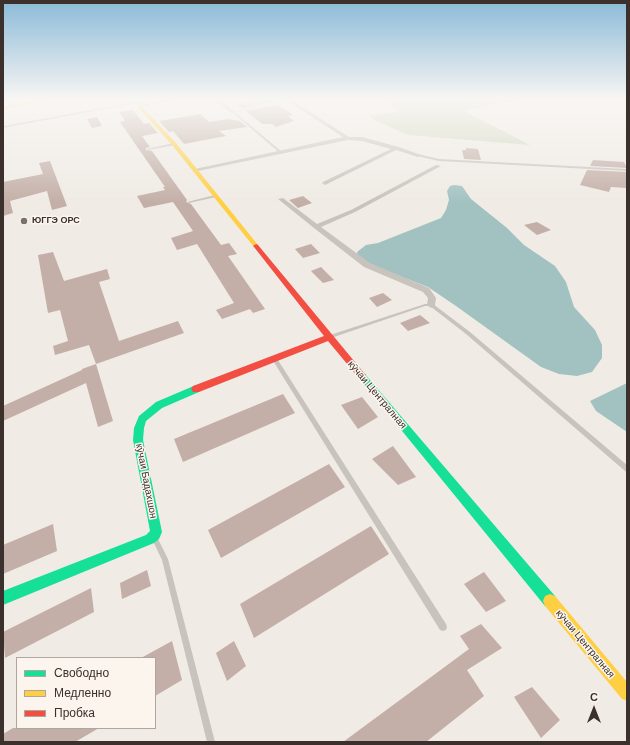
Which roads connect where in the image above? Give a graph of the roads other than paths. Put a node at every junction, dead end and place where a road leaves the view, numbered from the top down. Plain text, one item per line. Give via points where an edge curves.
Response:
1 (165, 134) edge
2 (258, 134) edge
3 (341, 134) edge
4 (348, 138) junction
5 (174, 144) junction
6 (397, 148) junction
7 (148, 149) dead end
8 (281, 153) junction
9 (418, 155) joint
10 (438, 166) dead end
11 (627, 170) edge
12 (195, 171) junction
13 (325, 183) dead end
14 (215, 196) junction
15 (281, 199) dead end
16 (189, 202) dead end
17 (316, 227) junction
18 (431, 305) junction
19 (329, 337) junction
20 (273, 358) junction
21 (627, 469) edge
22 (153, 537) junction
23 (3, 598) edge
24 (443, 627) dead end
25 (627, 694) edge
26 (211, 742) edge

1 - 5 street, кӯчаи Централная
2 - 8 lane
3 - 4 street
4 - 6 street
4 - 8 street
5 - 7 lane
5 - 12 street, кӯчаи Централная
6 - 9 street
6 - 13 street
8 - 12 street
9 - 11 lane via 439,160
10 - 17 street via 353,211
12 - 14 street, кӯчаи Централная
14 - 16 lane
14 - 19 street, кӯчаи Централная
15 - 17 street
17 - 18 street via 367,265 426,290 432,298
18 - 19 lane via 400,312
18 - 21 lane via 468,333
19 - 20 street, кӯчаи Бадахшон
19 - 25 street, кӯчаи Централная
20 - 22 street, кӯчаи Бадахшон via 159,405 142,420 138,440 156,532
20 - 24 lane
22 - 23 street
22 - 26 lane via 165,559

